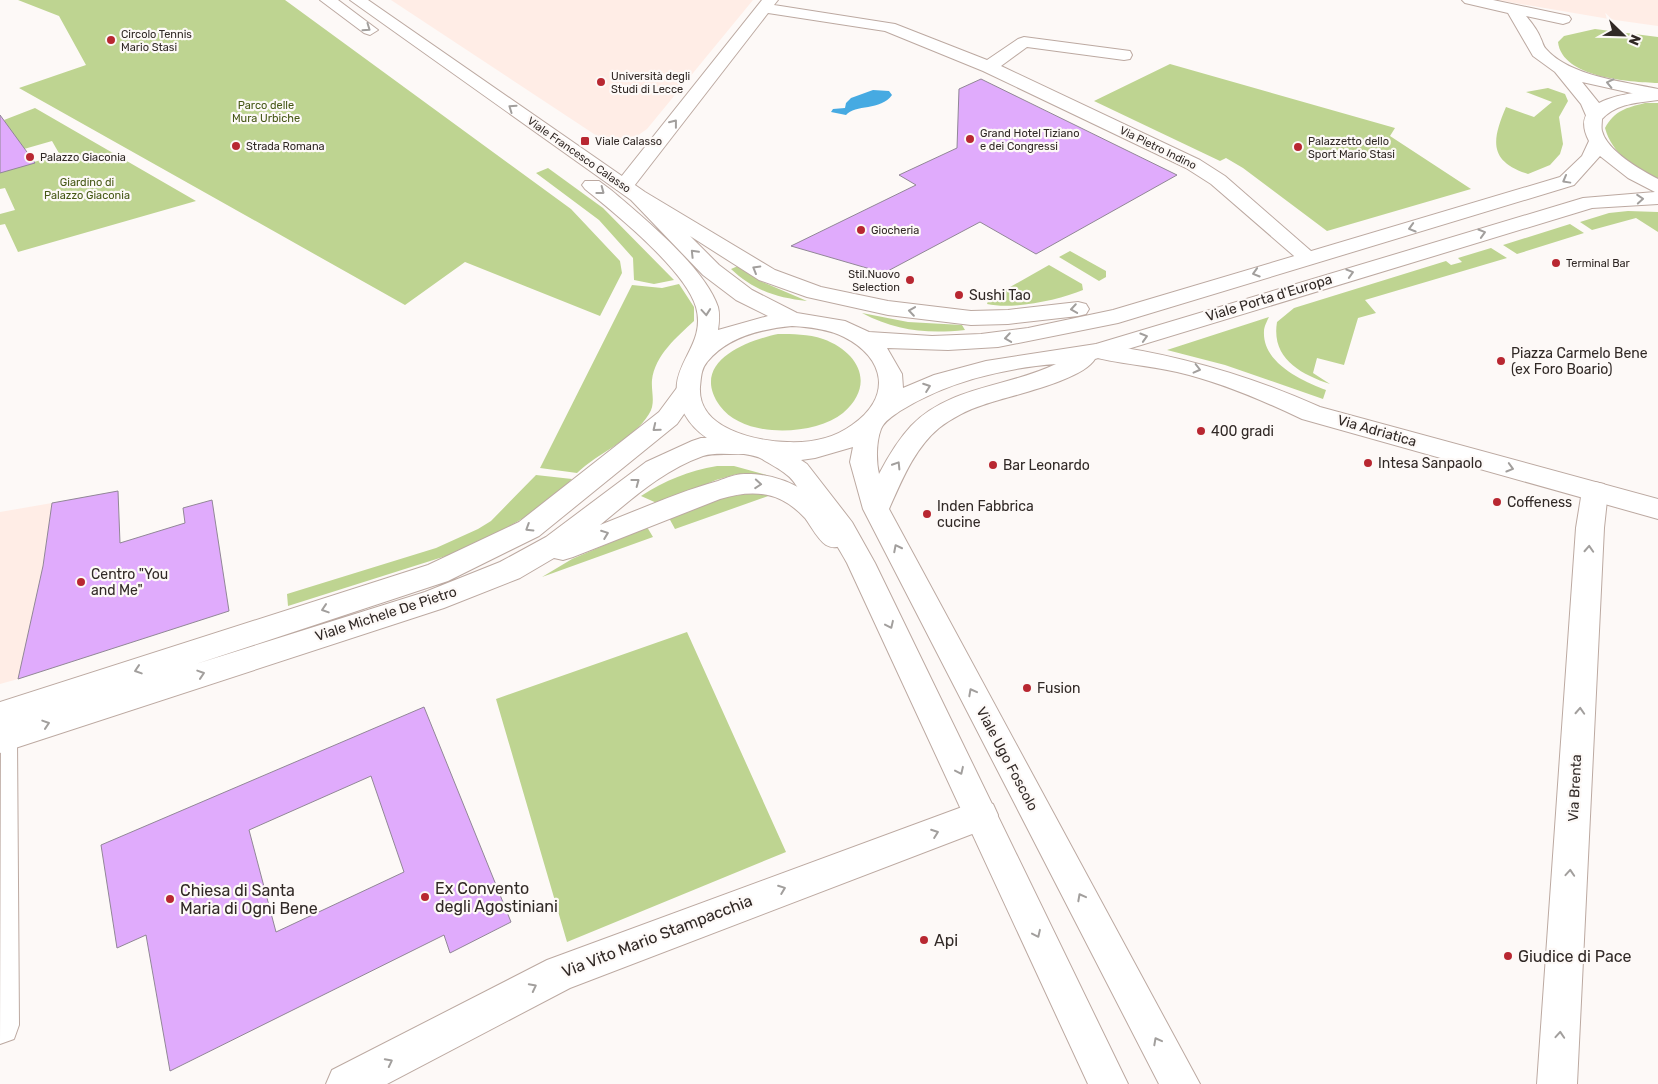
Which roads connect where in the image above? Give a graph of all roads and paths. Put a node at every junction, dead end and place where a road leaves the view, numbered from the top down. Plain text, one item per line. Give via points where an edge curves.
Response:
1 (328, 0) edge
2 (358, 0) edge
3 (1470, 0) edge
4 (767, 4) edge
5 (1514, 9) junction
6 (1533, 37) junction
7 (383, 39) dead end
8 (1124, 55) dead end
9 (989, 67) junction
10 (1562, 69) junction
11 (1658, 94) edge
12 (1594, 116) junction
13 (1596, 143) junction
14 (545, 152) dead end
15 (1658, 187) edge
16 (631, 191) junction
17 (1658, 198) edge
18 (1308, 258) junction
19 (1191, 293) junction
20 (840, 297) junction
21 (792, 319) junction
22 (827, 323) junction
23 (865, 340) junction
24 (1098, 351) junction
25 (702, 354) junction
26 (688, 391) junction
27 (877, 418) junction
28 (758, 448) junction
29 (1595, 491) junction
30 (876, 509) junction
31 (1658, 509) edge
32 (510, 570) junction
33 (870, 580) junction
34 (0, 731) edge
35 (981, 815) junction
36 (0, 1025) edge
37 (346, 1084) edge
38 (1108, 1084) edge
39 (1180, 1084) edge
40 (1557, 1084) edge

1 -> 7 main road
16 -> 2 main road, Viale Francesco Calasso
3 - 5 main road
4 - 9 main road, Via Pietro Indino via 888,27
16 -> 4 main road
5 - 6 main road
5 - 6 main road via 1563,19
6 - 10 main road via 1539,53
8 - 9 main road via 1024,42
9 - 18 main road, Via Pietro Indino via 1192,164 1218,180
11 -> 10 main road
10 - 12 main road via 1590,103
11 - 12 main road via 1610,104
12 - 13 main road via 1591,129
13 - 15 main road via 1621,166
13 -> 18 main road, Viale Porta d'Europa via 1590,158 1567,182
14 -> 25 main road, Viale Francesco Calasso via 617,204 647,232 700,293 707,308
20 -> 16 main road via 814,292 767,275
21 -> 16 main road, Viale Francesco Calasso via 744,295 711,270
24 -> 17 main road, Viale Porta d'Europa via 1580,204
18 -> 19 main road, Viale Porta d'Europa
19 -> 20 main road via 1053,312 971,318 888,308
19 -> 23 main road, Viale Porta d'Europa via 1118,316 1000,340 935,343
20 - 22 main road
21 - 22 main road
21 - 25 main road via 764,322 731,332
22 - 23 main road
23 - 27 main road via 878,351 890,372 890,395
27 -> 24 main road, Viale Porta d'Europa via 920,389 962,374 1024,360
24 -> 29 main road, Via Adriatica via 1137,355 1211,372 1272,394 1311,413
30 -> 24 main road via 913,440 931,421 964,403 1052,375
25 - 26 main road via 691,372
26 - 28 main road via 692,405 706,424 728,440
26 -> 34 main road, Viale Michele De Pietro via 668,418 559,507 529,529 485,552 438,573
27 - 28 main road via 849,438 824,448 795,452
27 - 30 main road, Viale Ugo Foscolo via 863,462
32 -> 28 main road, Viale Michele De Pietro via 556,544 655,468 700,447
28 - 33 main road via 798,470 842,529
29 - 31 main road, Via Adriatica
40 -> 29 main road, Via Brenta via 1590,528
39 -> 30 main road, Viale Ugo Foscolo
32 -> 33 main road via 742,483 768,485 788,492 814,510
34 -> 32 main road, Viale Michele De Pietro via 434,600
33 -> 35 main road
34 - 36 main road
37 -> 35 main road, Via Vito Mario Stampacchia via 560,972
35 -> 38 main road

